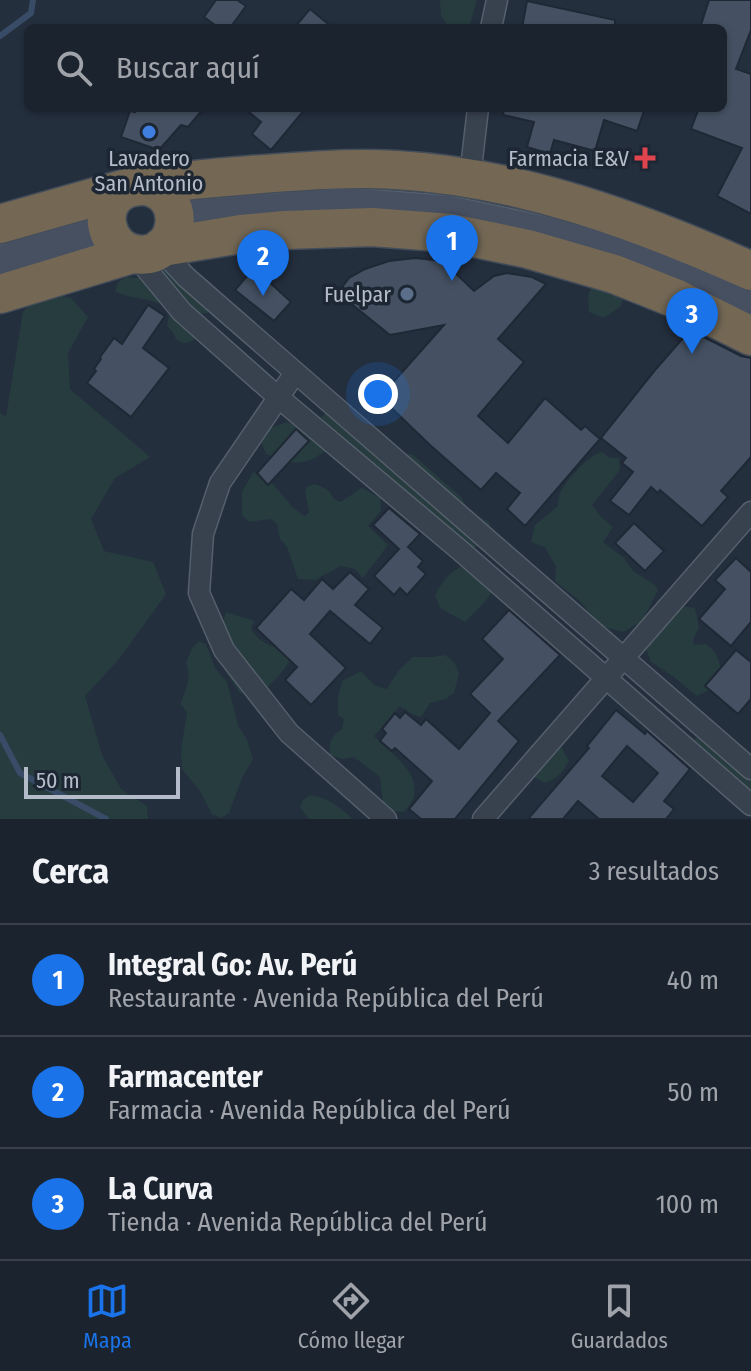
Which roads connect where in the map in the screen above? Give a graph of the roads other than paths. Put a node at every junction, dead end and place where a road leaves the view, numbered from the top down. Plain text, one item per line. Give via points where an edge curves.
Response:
1 (497, 0) edge
2 (492, 24) edge
3 (478, 112) edge
4 (470, 177) junction
5 (136, 187) junction
6 (0, 224) edge
7 (145, 241) junction
8 (0, 260) edge
9 (751, 271) edge
10 (0, 294) edge
11 (751, 308) edge
12 (751, 336) edge
13 (295, 373) junction
14 (278, 397) junction
15 (751, 512) edge
16 (624, 658) junction
17 (606, 678) junction
18 (751, 769) edge
19 (751, 805) edge
20 (386, 819) edge
21 (483, 819) edge

1 - 2 street
3 - 4 street
4 - 5 highway via 395,170 311,171
4 - 9 highway via 652,229
5 - 6 highway
5 - 7 highway via 156,189 171,203
5 - 7 highway via 119,193 106,218
7 - 8 street
7 - 10 highway
7 - 11 street via 344,202 447,210 593,243 677,273
7 - 12 highway via 372,227 451,233 614,274
7 - 13 street
7 - 14 street via 182,312
13 - 14 street
13 - 16 street
14 - 17 street
14 - 20 street via 220,483 203,534 199,593 224,650 289,733
15 - 16 street
16 - 17 street
16 - 18 street
17 - 19 street
17 - 21 street

